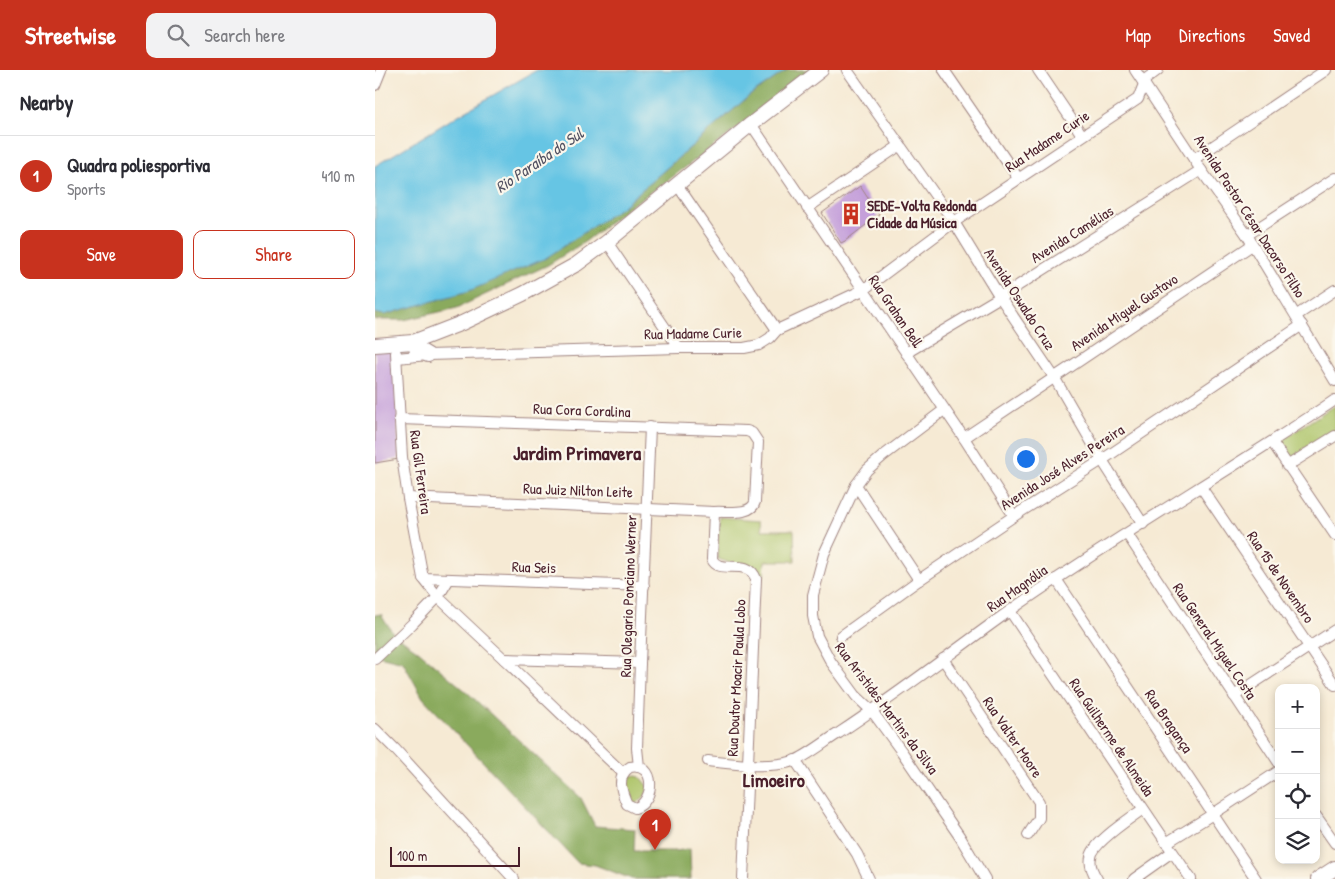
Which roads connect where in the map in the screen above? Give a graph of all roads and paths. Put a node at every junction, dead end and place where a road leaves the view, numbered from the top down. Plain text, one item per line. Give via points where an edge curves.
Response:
1 (381, 70) edge
2 (821, 70) edge
3 (847, 70) edge
4 (944, 70) edge
5 (1039, 70) edge
6 (1135, 70) edge
7 (1158, 70) edge
8 (1326, 70) edge
9 (376, 82) edge
10 (1144, 82) junction
11 (751, 124) junction
12 (1082, 135) junction
13 (899, 146) junction
14 (1194, 159) junction
15 (1201, 170) junction
16 (1017, 178) junction
17 (1335, 178) edge
18 (678, 186) junction
19 (807, 208) junction
20 (953, 222) junction
21 (1247, 235) junction
22 (607, 242) junction
23 (1252, 245) junction
24 (863, 290) junction
25 (1335, 290) edge
26 (1000, 297) junction
27 (1299, 320) junction
28 (777, 330) junction
29 (413, 342) junction
30 (375, 345) edge
31 (679, 348) junction
32 (396, 351) junction
33 (906, 353) junction
34 (428, 355) junction
35 (1054, 377) junction
36 (1335, 381) edge
37 (1335, 400) edge
38 (944, 410) junction
39 (399, 419) junction
40 (650, 427) junction
41 (1335, 436) edge
42 (964, 438) junction
43 (1272, 442) junction
44 (1102, 460) junction
45 (1287, 466) junction
46 (857, 485) junction
47 (1201, 487) junction
48 (408, 498) junction
49 (647, 508) junction
50 (747, 511) joint
51 (714, 512) junction
52 (1013, 516) junction
53 (1143, 524) junction
54 (1127, 534) junction
55 (1335, 535) edge
56 (423, 578) junction
57 (449, 579) junction
58 (919, 580) junction
59 (1056, 580) junction
60 (644, 586) junction
61 (438, 597) junction
62 (1010, 611) junction
63 (1335, 630) edge
64 (841, 636) dead end
65 (1310, 646) junction
66 (375, 659) edge
67 (505, 659) junction
68 (943, 659) junction
69 (640, 663) junction
70 (1335, 685) edge
71 (1233, 696) junction
72 (872, 711) junction
73 (375, 729) edge
74 (1275, 757) edge
75 (795, 760) junction
76 (707, 761) dead end
77 (747, 765) junction
78 (639, 767) junction
79 (623, 773) junction
80 (1275, 774) edge
81 (1143, 809) junction
82 (1213, 814) junction
83 (1318, 819) edge
84 (1028, 835) dead end
85 (1335, 843) edge
86 (1169, 847) junction
87 (1335, 868) edge
88 (514, 879) edge
89 (743, 879) edge
90 (869, 879) edge
91 (985, 879) edge
92 (1097, 879) edge
93 (1133, 879) edge
94 (1191, 879) edge
95 (1256, 879) edge
96 (1318, 879) edge

1 - 9 street
2 - 11 main road
3 - 13 street, Avenida Oswaldo Cruz
4 - 16 street
5 - 12 street
6 - 10 street, Avenida Pastor César Dacorso Filho
7 - 10 street, Rua Madame Curie
8 - 14 street
10 - 12 street, Rua Madame Curie via 1138,99
10 - 14 street, Avenida Pastor César Dacorso Filho
11 - 18 main road
11 - 19 street, Rua Grahan Bell
12 - 16 street, Rua Madame Curie
13 - 19 street
13 - 20 street, Avenida Oswaldo Cruz
14 - 15 street, Avenida Pastor César Dacorso Filho
15 - 21 street, Avenida Pastor César Dacorso Filho
15 - 26 street, Avenida Camélias
16 - 20 street, Rua Madame Curie
17 - 21 street
18 - 22 main road
18 - 28 street
19 - 24 street, Rua Grahan Bell
20 - 24 street, Rua Madame Curie
20 - 26 street, Avenida Oswaldo Cruz
21 - 23 street, Avenida Pastor César Dacorso Filho
22 - 29 main road via 577,264 523,294
22 - 31 street
23 - 27 street, Avenida Pastor César Dacorso Filho
23 - 35 street, Avenida Miguel Gustavo
24 - 28 street, Rua Madame Curie
24 - 33 street, Rua Grahan Bell
25 - 27 street, Avenida José Alves Pereira
26 - 33 street, Avenida Camélias
26 - 35 street, Avenida Oswaldo Cruz
27 - 36 street, Avenida Pastor César Dacorso Filho
27 - 44 street, Avenida José Alves Pereira
28 - 31 street, Rua Madame Curie via 759,345 744,348
29 - 32 main road
29 - 34 main road via 416,348
30 - 32 main road
31 - 34 street, Rua Madame Curie
32 - 34 street, Rua Madame Curie
32 - 39 street, Rua Gil Ferreira
33 - 38 street, Rua Grahan Bell
35 - 42 street, Avenida Miguel Gustavo
35 - 44 street, Avenida Oswaldo Cruz
37 - 43 street, Rua Magnólia
38 - 42 street, Rua Grahan Bell
38 - 46 street, Rua Aristides Martins da Silva via 883,456 867,470
39 - 40 street, Rua Cora Coralina
39 - 48 street, Rua Gil Ferreira
40 - 49 street, Rua Olegario Ponciano Werner
40 - 50 street, Rua Cora Coralina via 747,432 756,437 755,502
41 - 45 street
42 - 52 street, Rua Grahan Bell
43 - 45 street
43 - 47 street, Rua Magnólia
44 - 52 street, Avenida José Alves Pereira
44 - 53 street, Avenida Oswaldo Cruz
45 - 55 street
46 - 58 street
46 - 72 street, Rua Aristides Martins da Silva via 824,554 813,595 813,616 817,636 831,662 856,696
47 - 53 street, Rua Magnólia
47 - 65 street, Rua 15 de Novembro
48 - 49 street, Rua Juiz Nilton Leite
48 - 56 street, Rua Gil Ferreira
49 - 51 street, Rua Juiz Nilton Leite
49 - 60 street, Rua Olegario Ponciano Werner
50 - 51 street, Rua Juiz Nilton Leite
51 - 77 street, Rua Doutor Moacir Paula Lobo via 714,563 746,568 756,578
52 - 58 street, Avenida José Alves Pereira
53 - 54 street, Rua Magnólia
54 - 59 street, Rua Magnólia
54 - 71 street, Rua General Miguel Costa
56 - 57 street, Rua Seis
56 - 61 street, Rua Gil Ferreira
57 - 60 street, Rua Seis
57 - 61 street
58 - 64 street, Avenida José Alves Pereira
59 - 62 street, Rua Magnólia
59 - 82 street, Rua Bragança
60 - 69 street, Rua Olegario Ponciano Werner
61 - 66 street
61 - 67 street, Rua Gil Ferreira
62 - 68 street, Rua Magnólia
62 - 81 street, Rua Guilherme de Almeida
63 - 65 street
65 - 70 street, Rua 15 de Novembro
65 - 71 street
67 - 69 street
67 - 79 street, Rua Gil Ferreira
68 - 72 street, Rua Magnólia
68 - 84 street, Rua Valter Moore via 1039,802 1039,818
69 - 78 street, Rua Olegario Ponciano Werner
71 - 74 street, Rua General Miguel Costa
72 - 75 street, Rua Magnólia
72 - 91 street, Rua Aristides Martins da Silva via 934,797
73 - 88 street
75 - 77 street, Rua Magnólia
75 - 90 street via 857,854
76 - 77 street, Rua Magnólia
77 - 89 street, Rua Doutor Moacir Paula Lobo
78 - 79 street via 630,767
78 - 79 street via 647,772 650,782 645,803 635,813 622,794 620,783
80 - 82 street
81 - 86 street, Rua Guilherme de Almeida
81 - 92 street via 1094,849 1091,866
82 - 86 street
82 - 95 street, Rua Bragança
83 - 85 street
86 - 93 street
86 - 94 street, Rua Guilherme de Almeida
87 - 96 main road

